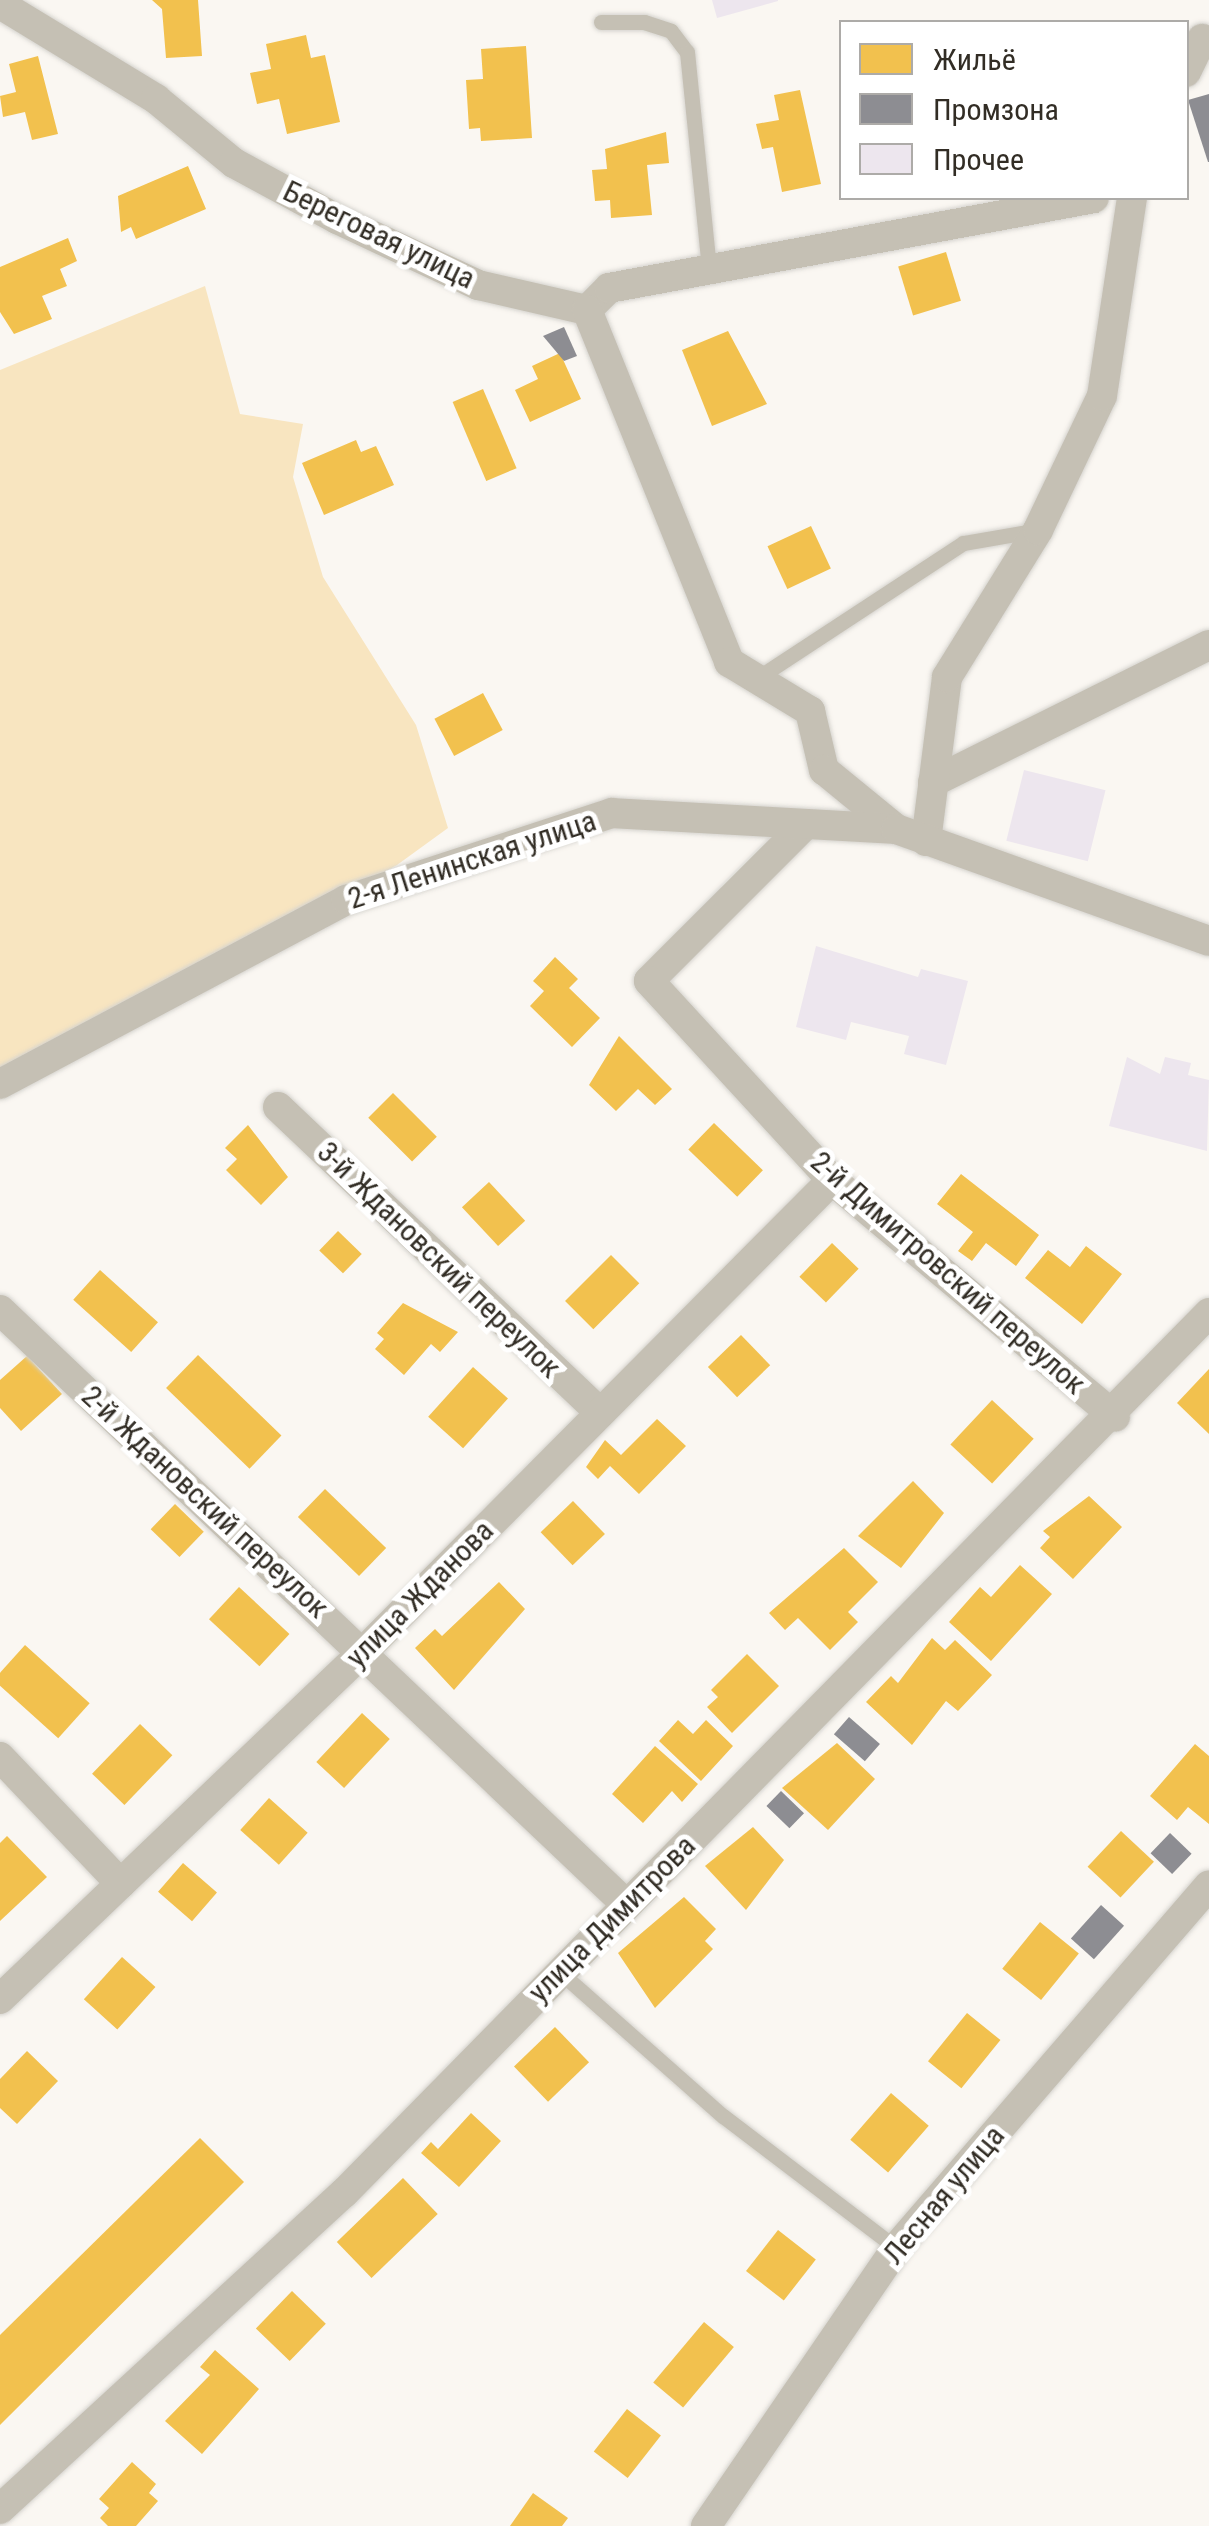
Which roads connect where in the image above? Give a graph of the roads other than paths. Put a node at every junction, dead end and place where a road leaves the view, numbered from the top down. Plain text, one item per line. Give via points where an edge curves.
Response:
1 (0, 4) edge
2 (600, 22) dead end
3 (1207, 38) edge
4 (1189, 67) edge
5 (1083, 200) edge
6 (1132, 200) edge
7 (709, 270) junction
8 (587, 310) junction
9 (1038, 530) junction
10 (1209, 645) edge
11 (759, 677) junction
12 (934, 782) junction
13 (806, 824) junction
14 (896, 829) junction
15 (926, 841) junction
16 (1209, 941) edge
17 (0, 1084) edge
18 (278, 1107) dead end
19 (832, 1180) junction
20 (0, 1310) edge
21 (1209, 1313) edge
22 (600, 1413) junction
23 (1115, 1417) junction
24 (364, 1651) junction
25 (0, 1757) edge
26 (121, 1884) junction
27 (1209, 1885) edge
28 (626, 1904) junction
29 (560, 1972) junction
30 (0, 1999) edge
31 (896, 2248) junction
32 (0, 2509) edge
33 (706, 2526) edge

1 - 8 street, Береговая улица via 156,99 234,163 337,219 478,284
2 - 7 lane via 644,22 670,31 687,52
3 - 4 street
5 - 7 street
6 - 9 street via 1102,396
7 - 8 street via 610,288
8 - 11 street via 729,662
9 - 11 lane via 963,543
9 - 12 street via 947,678
10 - 12 street
11 - 14 street via 810,712 824,770
12 - 15 street
13 - 14 street, 2-я Ленинская улица
13 - 17 street, 2-я Ленинская улица via 612,813 346,900
13 - 19 street, 2-й Димитровский переулок via 649,981
14 - 15 street, 2-я Ленинская улица
15 - 16 street, 2-я Ленинская улица
18 - 22 street, 3-й Ждановский переулок
19 - 22 street, улица Жданова
19 - 23 street, 2-й Димитровский переулок
20 - 24 street, 2-й Ждановский переулок
21 - 23 street, улица Димитрова
22 - 24 street, улица Жданова
23 - 28 street, улица Димитрова
24 - 26 street, улица Жданова
24 - 28 street, 2-й Ждановский переулок
25 - 26 street
26 - 30 street, улица Жданова
27 - 31 street, Лесная улица
28 - 29 street, улица Димитрова
29 - 31 lane via 723,2116
29 - 32 street, улица Димитрова via 344,2193
31 - 33 street, Лесная улица

